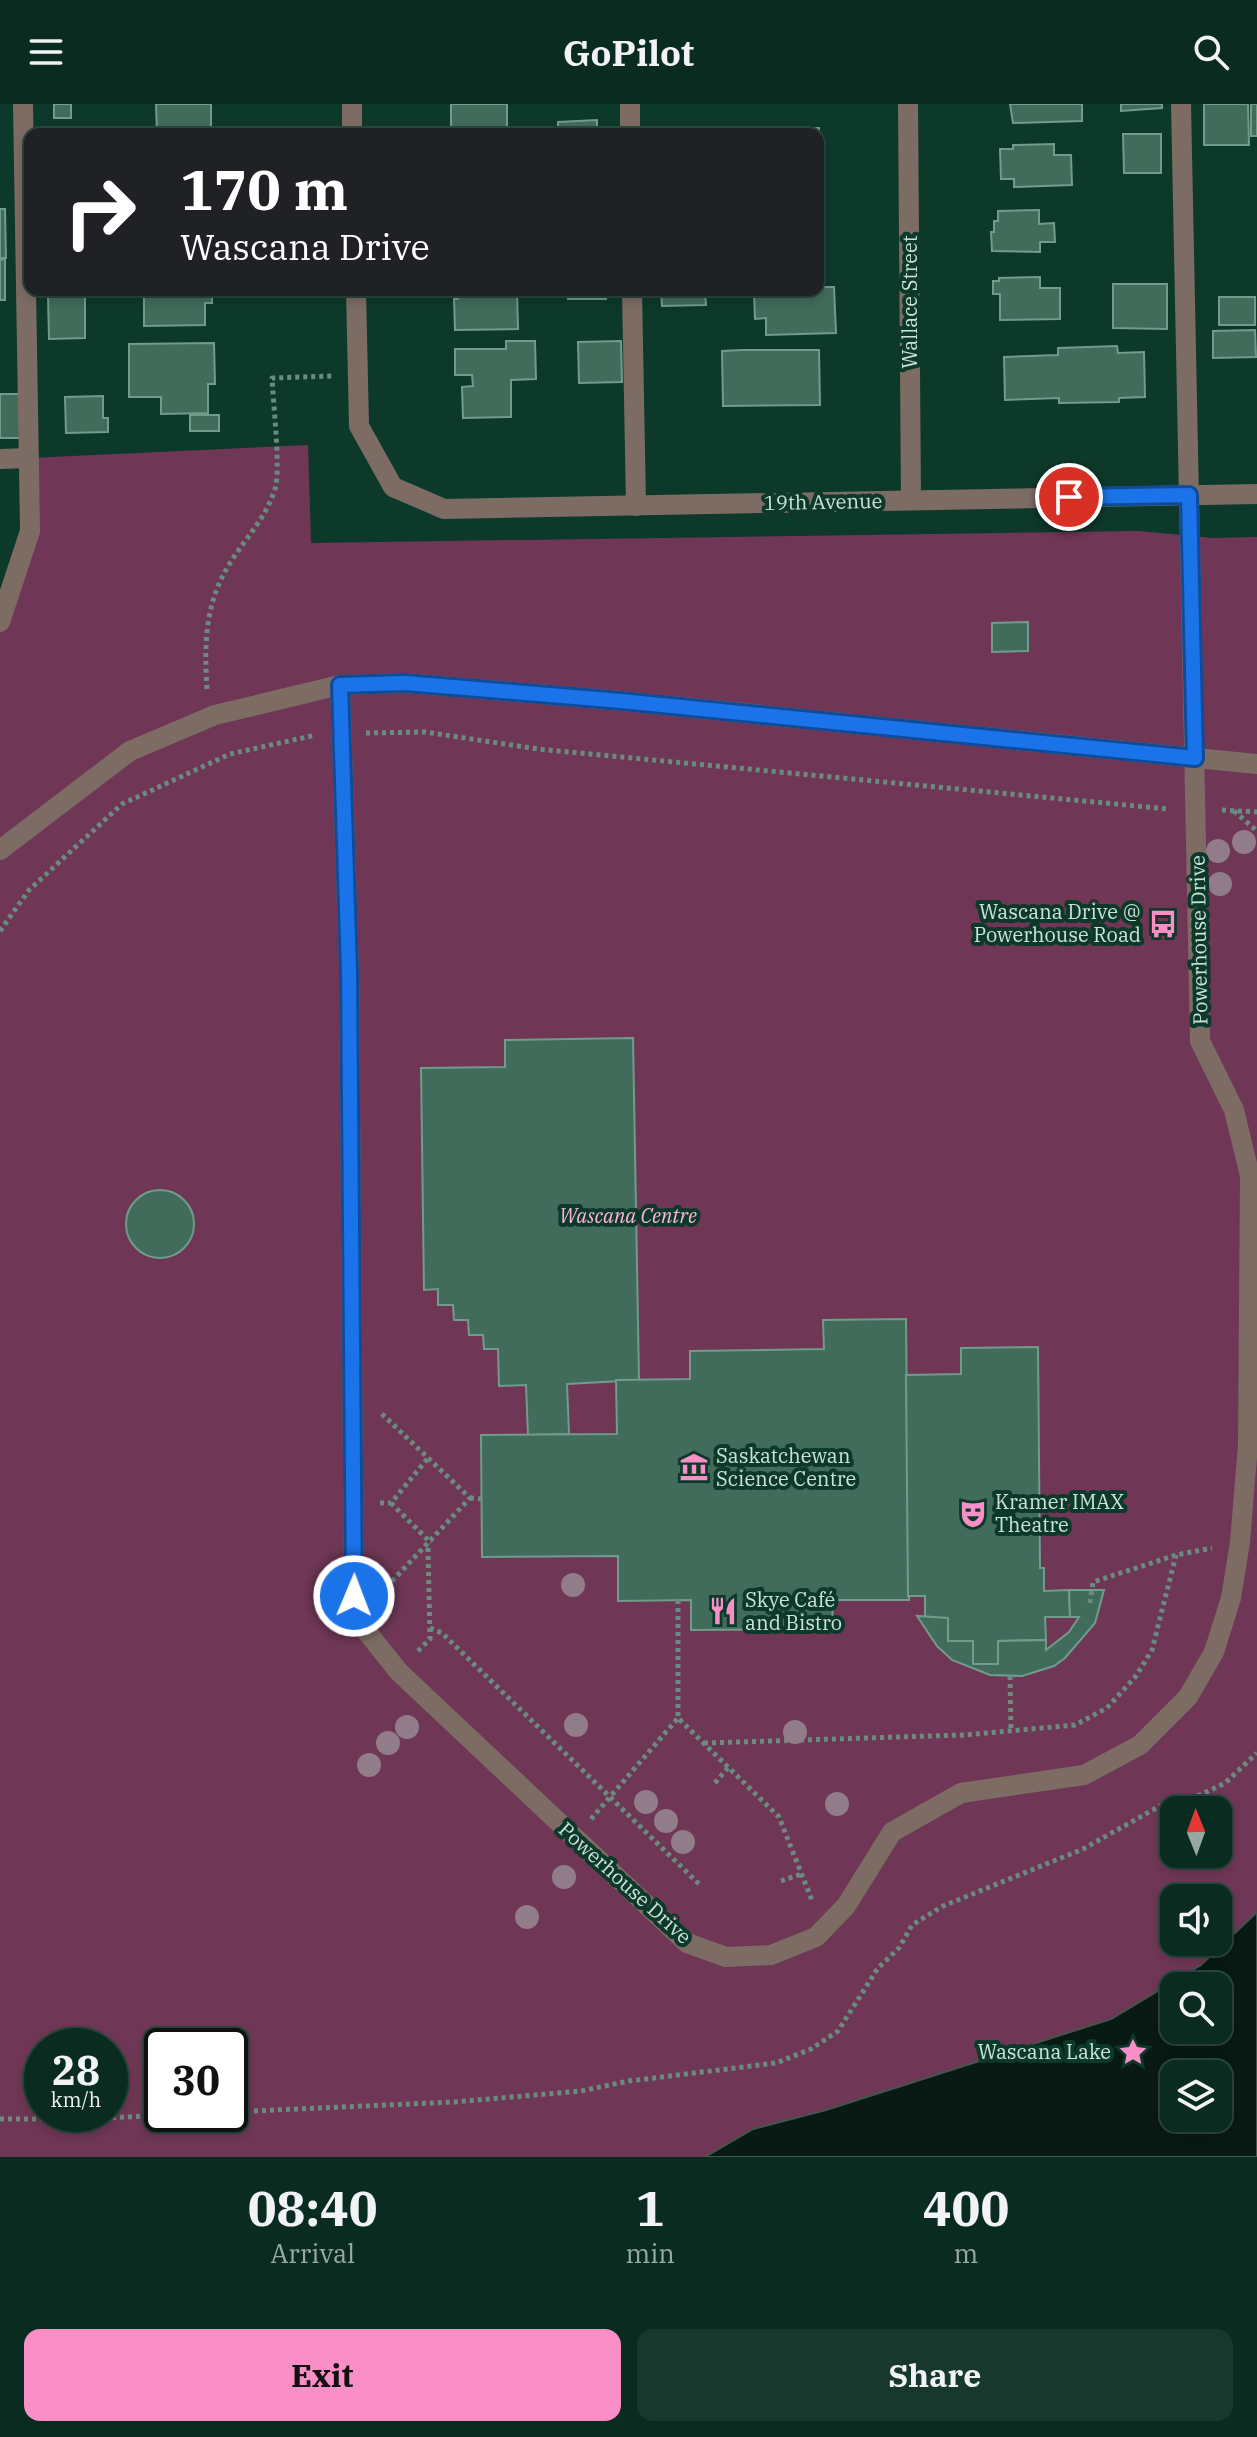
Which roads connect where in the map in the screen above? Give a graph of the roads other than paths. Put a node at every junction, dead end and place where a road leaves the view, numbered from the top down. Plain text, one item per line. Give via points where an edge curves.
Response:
1 (23, 104) edge
2 (352, 104) edge
3 (630, 104) edge
4 (908, 104) edge
5 (1181, 104) edge
6 (352, 128) edge
7 (630, 128) edge
8 (24, 163) edge
9 (26, 296) edge
10 (356, 296) edge
11 (632, 296) edge
12 (29, 458) junction
13 (0, 459) edge
14 (1257, 494) edge
15 (1189, 495) junction
16 (911, 500) junction
17 (636, 506) junction
18 (0, 622) edge
19 (340, 685) junction
20 (1195, 758) junction
21 (1257, 764) edge
22 (0, 850) edge
23 (1251, 1159) edge

1 - 8 street
2 - 6 street
3 - 7 street
4 - 16 street, Wallace Street
5 - 15 street, Powerhouse Drive
9 - 12 street
10 - 17 street, 19th Avenue via 359,426 393,487 444,509
11 - 17 street
12 - 13 street
12 - 18 street via 30,531
14 - 15 street, 19th Avenue
15 - 16 street, 19th Avenue
15 - 20 street, Powerhouse Drive
16 - 17 street, 19th Avenue
19 - 20 street via 405,683 605,700
19 - 22 street via 215,715 130,751
19 - 23 street, Powerhouse Drive via 349,971 354,1596 367,1632 399,1672 687,1943 726,1957 771,1955 816,1937 846,1906 892,1832 961,1793 1084,1775 1140,1745 1188,1697 1214,1652 1231,1598 1240,1542 1248,1445
20 - 21 street
20 - 23 street, Powerhouse Drive via 1200,1041

